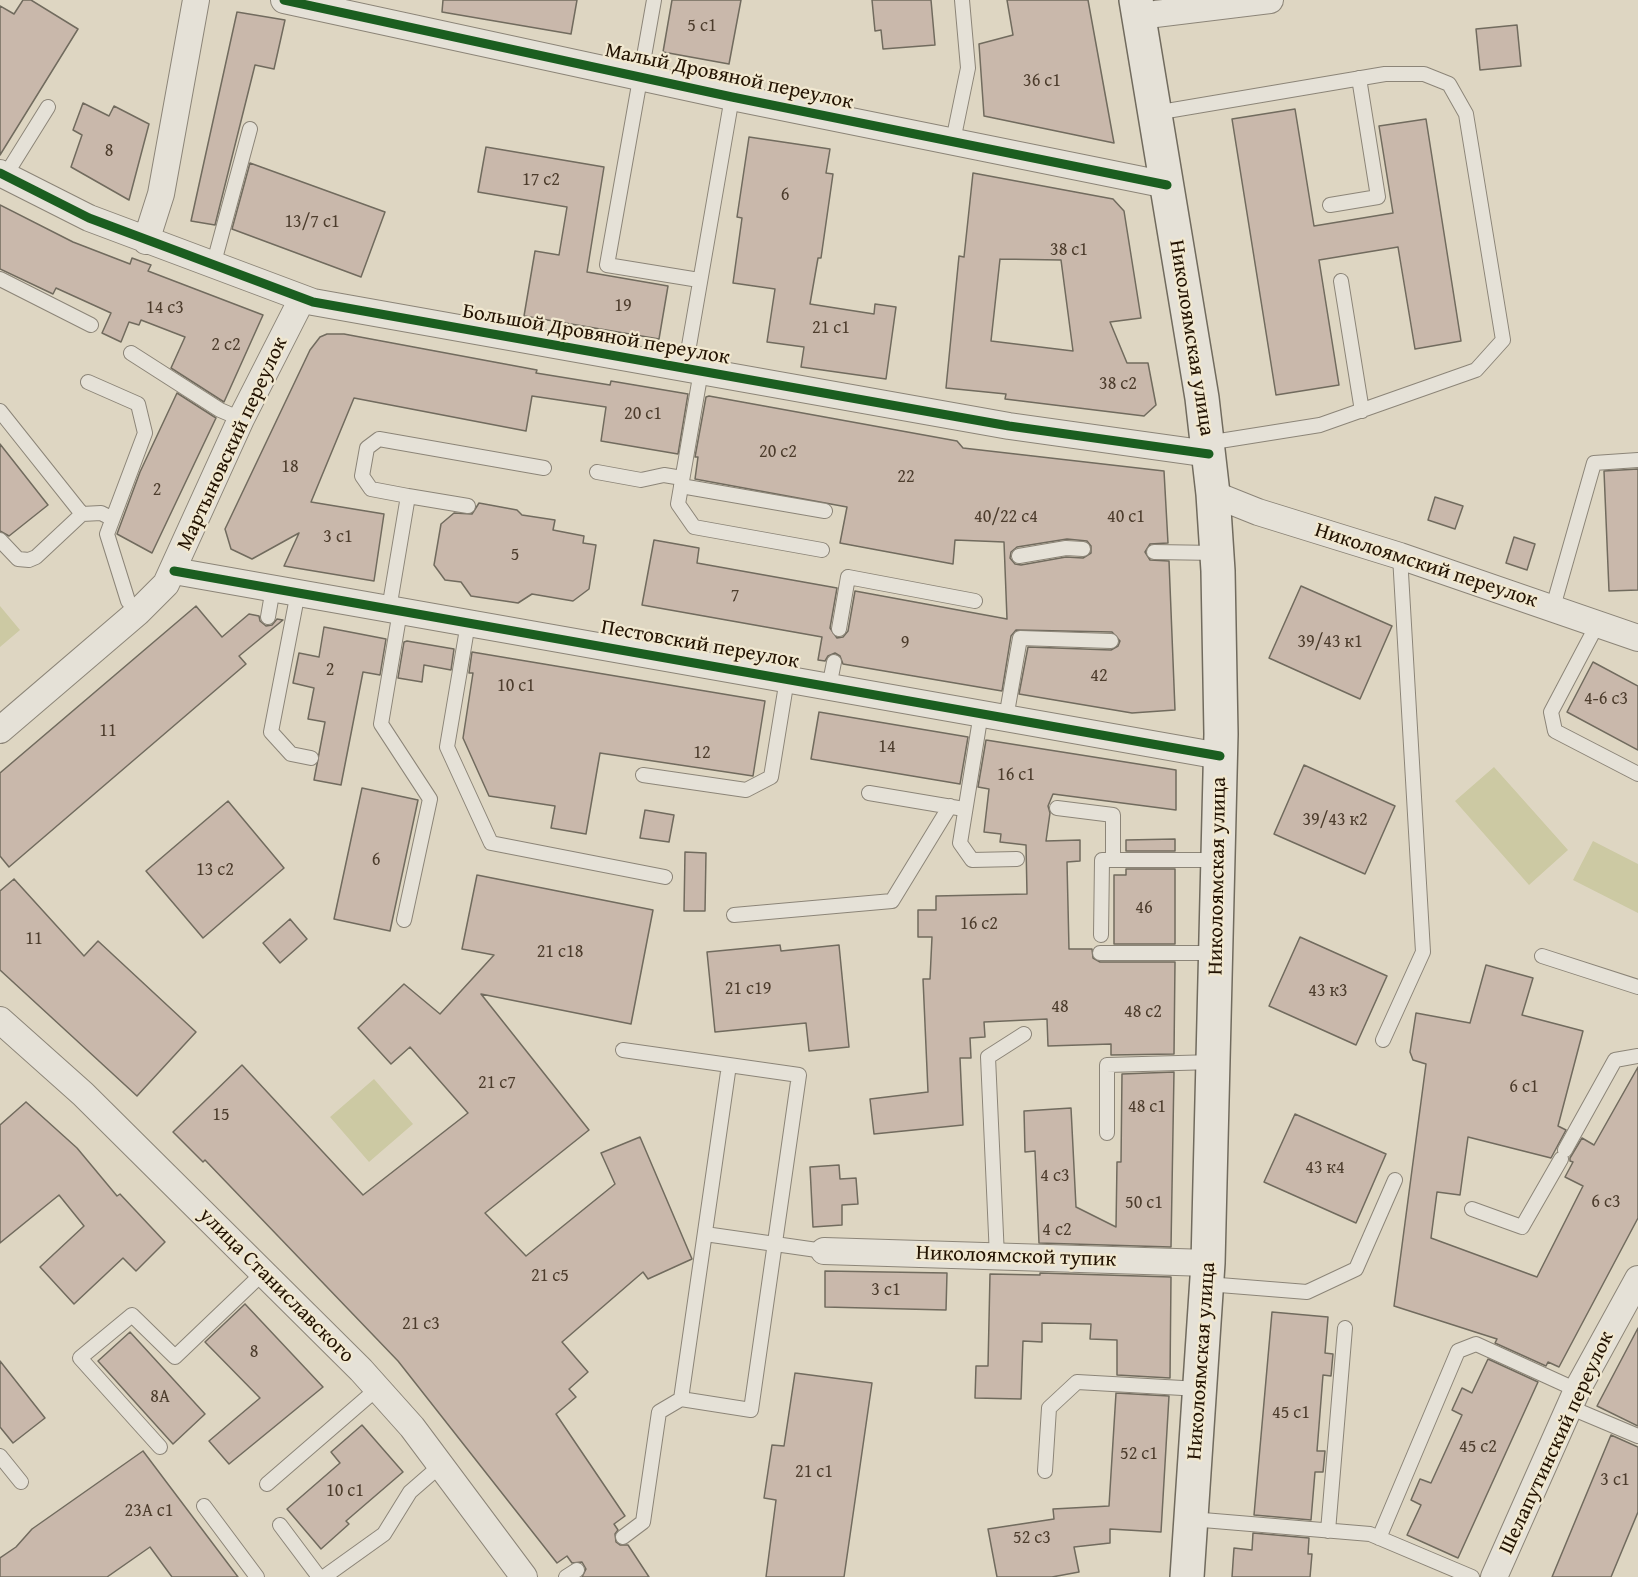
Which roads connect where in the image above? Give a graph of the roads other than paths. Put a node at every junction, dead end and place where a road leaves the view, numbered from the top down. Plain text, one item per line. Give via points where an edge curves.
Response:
1 (196, 0) edge
2 (284, 0) edge
3 (654, 0) edge
4 (962, 0) edge
5 (1270, 0) edge
6 (1138, 8) edge
7 (640, 77) junction
8 (1359, 78) junction
9 (732, 97) junction
10 (48, 107) dead end
11 (1155, 112) junction
12 (250, 129) dead end
13 (953, 141) junction
14 (3, 174) edge
15 (1167, 184) junction
16 (1330, 205) dead end
17 (146, 241) junction
18 (213, 266) junction
19 (0, 279) edge
20 (699, 280) junction
21 (1341, 281) dead end
22 (303, 299) junction
23 (91, 325) dead end
24 (131, 353) dead end
25 (693, 370) junction
26 (88, 382) dead end
27 (0, 411) edge
28 (1362, 411) junction
29 (241, 419) junction
30 (1208, 448) junction
31 (1638, 460) edge
32 (544, 468) dead end
33 (597, 472) dead end
34 (681, 482) junction
35 (1213, 494) junction
36 (408, 496) junction
37 (468, 506) dead end
38 (825, 512) dead end
39 (82, 514) junction
40 (111, 518) junction
41 (0, 540) edge
42 (1083, 549) dead end
43 (822, 550) dead end
44 (1154, 552) dead end
45 (1217, 553) junction
46 (1019, 556) dead end
47 (1400, 556) junction
48 (174, 571) junction
49 (286, 590) junction
50 (975, 601) dead end
51 (1552, 607) junction
52 (394, 610) junction
53 (138, 612) junction
54 (268, 617) dead end
55 (468, 623) junction
56 (1598, 623) junction
57 (839, 629) dead end
58 (1638, 638) edge
59 (1111, 641) dead end
60 (787, 679) junction
61 (981, 713) junction
62 (1006, 718) junction
63 (0, 730) edge
64 (1220, 756) junction
65 (311, 758) dead end
66 (1638, 774) edge
67 (643, 776) dead end
68 (869, 793) dead end
69 (950, 806) junction
70 (1058, 808) dead end
71 (966, 809) junction
72 (1017, 859) dead end
73 (1113, 860) junction
74 (1217, 860) junction
75 (665, 878) dead end
76 (734, 915) dead end
77 (404, 920) dead end
78 (1101, 935) dead end
79 (1100, 953) dead end
80 (1216, 953) junction
81 (1542, 956) dead end
82 (1638, 987) edge
83 (0, 1020) edge
84 (1024, 1034) dead end
85 (1383, 1040) dead end
86 (623, 1050) dead end
87 (1638, 1056) edge
88 (1214, 1062) junction
89 (729, 1065) junction
90 (1107, 1133) dead end
91 (1395, 1180) dead end
92 (1472, 1209) dead end
93 (705, 1234) junction
94 (775, 1244) junction
95 (824, 1251) joint
96 (997, 1257) junction
97 (263, 1273) junction
98 (1208, 1274) junction
99 (1638, 1279) edge
100 (1345, 1328) dead end
101 (378, 1388) junction
102 (1200, 1389) junction
103 (1573, 1399) junction
104 (681, 1400) junction
105 (1638, 1436) edge
106 (160, 1447) dead end
107 (0, 1456) edge
108 (441, 1464) junction
109 (1045, 1471) dead end
110 (21, 1482) dead end
111 (267, 1484) dead end
112 (204, 1506) dead end
113 (1191, 1519) junction
114 (280, 1525) dead end
115 (1328, 1531) junction
116 (622, 1537) dead end
117 (1380, 1538) junction
118 (258, 1577) edge
119 (321, 1577) edge
120 (524, 1577) edge
121 (1187, 1577) edge
122 (1472, 1577) edge
123 (1494, 1577) edge

1 - 17 street via 160,194
2 - 7 street, Малый Дровяной переулок
3 - 7 lane
4 - 13 lane via 968,68
5 - 6 street
6 - 11 main road, Николоямская улица
7 - 9 street, Малый Дровяной переулок
7 - 20 lane via 607,265
8 - 11 lane
8 - 16 lane via 1378,197
8 - 28 lane via 1424,74 1449,84 1466,114 1503,340 1476,370
9 - 13 street, Малый Дровяной переулок
9 - 20 lane
10 - 14 lane
11 - 15 main road, Николоямская улица
12 - 18 lane
13 - 15 street, Малый Дровяной переулок
14 - 17 street, Большой Дровяной переулок via 89,218
15 - 30 main road, Николоямская улица
17 - 18 street, Большой Дровяной переулок
18 - 22 street, Большой Дровяной переулок
19 - 23 lane
20 - 25 lane
21 - 28 lane
22 - 25 street, Большой Дровяной переулок
22 - 29 street, Мартыновский переулок
24 - 29 lane via 220,410
25 - 30 street, Большой Дровяной переулок via 1009,426
25 - 34 lane
26 - 40 lane via 138,404 145,433
27 - 39 lane
28 - 30 lane via 1320,425
29 - 48 street, Мартыновский переулок
30 - 35 main road, Николоямская улица
31 - 51 lane via 1594,463
32 - 36 lane via 380,439 367,448 362,476 371,489
33 - 34 lane via 641,480 664,476
34 - 38 lane
34 - 43 lane via 678,504 694,527
35 - 45 main road, Николоямская улица
35 - 47 street, Николоямский переулок
36 - 37 lane
36 - 52 lane
39 - 40 lane via 101,513
39 - 41 lane via 29,560 18,559
40 - 53 lane via 107,534 128,601
42 - 46 lane
44 - 45 lane
45 - 64 main road, Николоямская улица
47 - 51 street, Николоямский переулок
47 - 85 lane via 1423,952
48 - 49 street, Пестовский переулок
48 - 53 street, Мартыновский переулок via 161,592
49 - 52 street, Пестовский переулок
49 - 54 lane
49 - 65 lane via 271,732 291,754
50 - 57 lane via 848,577
51 - 56 street, Николоямский переулок
52 - 55 street, Пестовский переулок
52 - 77 lane via 381,724 430,799
53 - 63 street, Мартыновский переулок
55 - 60 street, Пестовский переулок
55 - 75 lane via 447,747 491,843
56 - 58 street, Николоямский переулок
56 - 66 lane via 1551,712 1555,730
59 - 62 lane via 1020,638
60 - 61 street, Пестовский переулок via 831,674
60 - 67 lane via 771,777 746,790
61 - 62 street, Пестовский переулок
61 - 71 lane
62 - 64 street, Пестовский переулок
64 - 74 main road, Николоямская улица
68 - 69 lane
69 - 71 lane
69 - 76 lane via 892,901
70 - 73 lane via 1113,815
71 - 72 lane via 960,843 972,860
73 - 74 lane
73 - 78 lane via 1102,860
74 - 80 main road, Николоямская улица
79 - 80 lane
80 - 88 main road, Николоямская улица
81 - 82 lane
83 - 97 street, улица Станиславского via 83,1094
84 - 96 lane via 988,1057
86 - 89 lane
87 - 92 lane via 1615,1060 1522,1227
88 - 90 lane via 1107,1065
88 - 98 main road, Николоямская улица
89 - 93 lane
89 - 94 lane via 799,1075
91 - 98 lane via 1356,1269 1307,1292
93 - 94 lane
93 - 104 lane
94 - 95 lane
94 - 104 lane via 752,1410
95 - 96 street, Николоямской тупик
96 - 98 street, Николоямской тупик
97 - 101 street, улица Станиславского
97 - 106 lane via 175,1357 132,1315 80,1358
98 - 102 main road, Николоямская улица
99 - 103 street, Шелапутинский переулок
100 - 115 lane
101 - 108 street, улица Станиславского
101 - 111 lane
102 - 109 lane via 1077,1382 1049,1408
102 - 113 main road, Николоямская улица
103 - 105 lane
103 - 117 lane via 1476,1344 1458,1351
103 - 123 street, Шелапутинский переулок
104 - 116 lane via 659,1412 643,1522
107 - 110 lane
108 - 119 lane via 410,1492 384,1534
108 - 120 street, улица Станиславского
112 - 118 lane
113 - 115 lane
113 - 121 main road, Николоямская улица
114 - 119 lane
115 - 117 lane
117 - 122 lane

